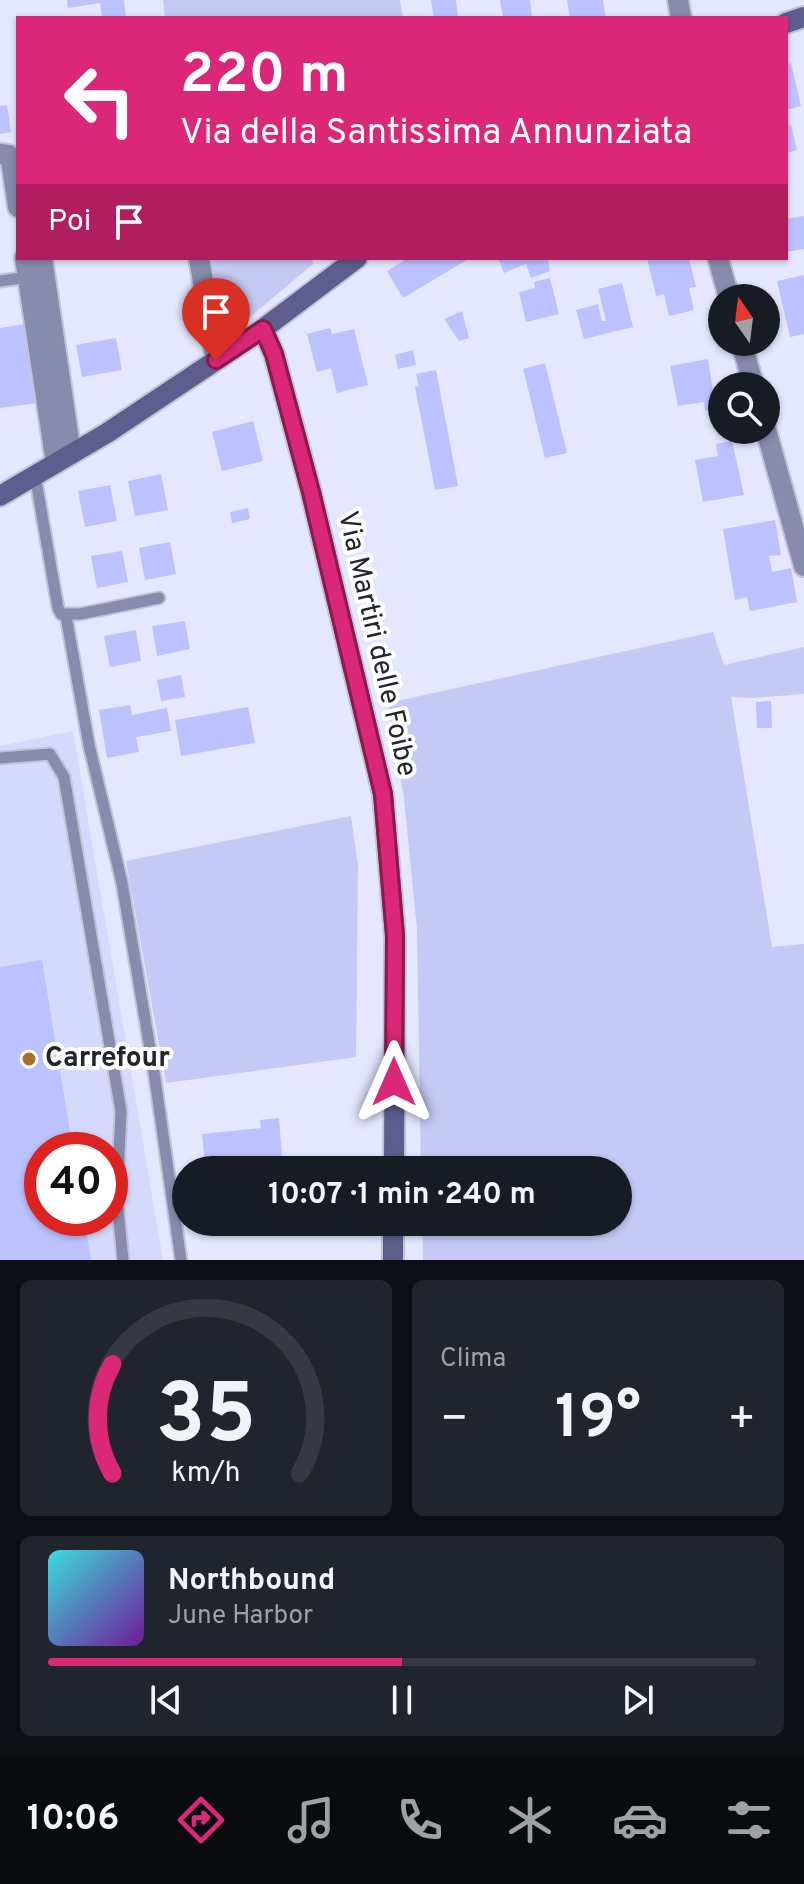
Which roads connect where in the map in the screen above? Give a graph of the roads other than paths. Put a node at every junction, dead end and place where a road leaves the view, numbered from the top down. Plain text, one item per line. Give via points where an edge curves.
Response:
1 (0, 154) edge
2 (16, 194) edge
3 (42, 260) edge
4 (199, 260) edge
5 (354, 260) edge
6 (719, 260) edge
7 (27, 268) edge
8 (0, 281) edge
9 (725, 284) edge
10 (263, 329) junction
11 (216, 360) junction
12 (770, 444) edge
13 (64, 459) junction
14 (35, 475) junction
15 (0, 496) edge
16 (804, 566) edge
17 (159, 598) dead end
18 (66, 616) junction
19 (0, 758) edge
20 (394, 1156) edge
21 (393, 1236) edge
22 (123, 1260) edge
23 (181, 1260) edge
24 (393, 1260) edge

1 - 2 street via 11,160
3 - 13 street
4 - 11 street
5 - 10 street
6 - 9 street
7 - 8 lane
7 - 13 street
10 - 11 street
10 - 20 street, Via Martiri delle Foibe via 311,492 383,794 395,936
11 - 13 street
12 - 16 street
13 - 14 street
14 - 15 street
14 - 18 lane via 58,608
17 - 18 lane
18 - 23 lane via 122,883
19 - 22 lane via 50,754 64,777 121,1111 117,1200
21 - 24 street

